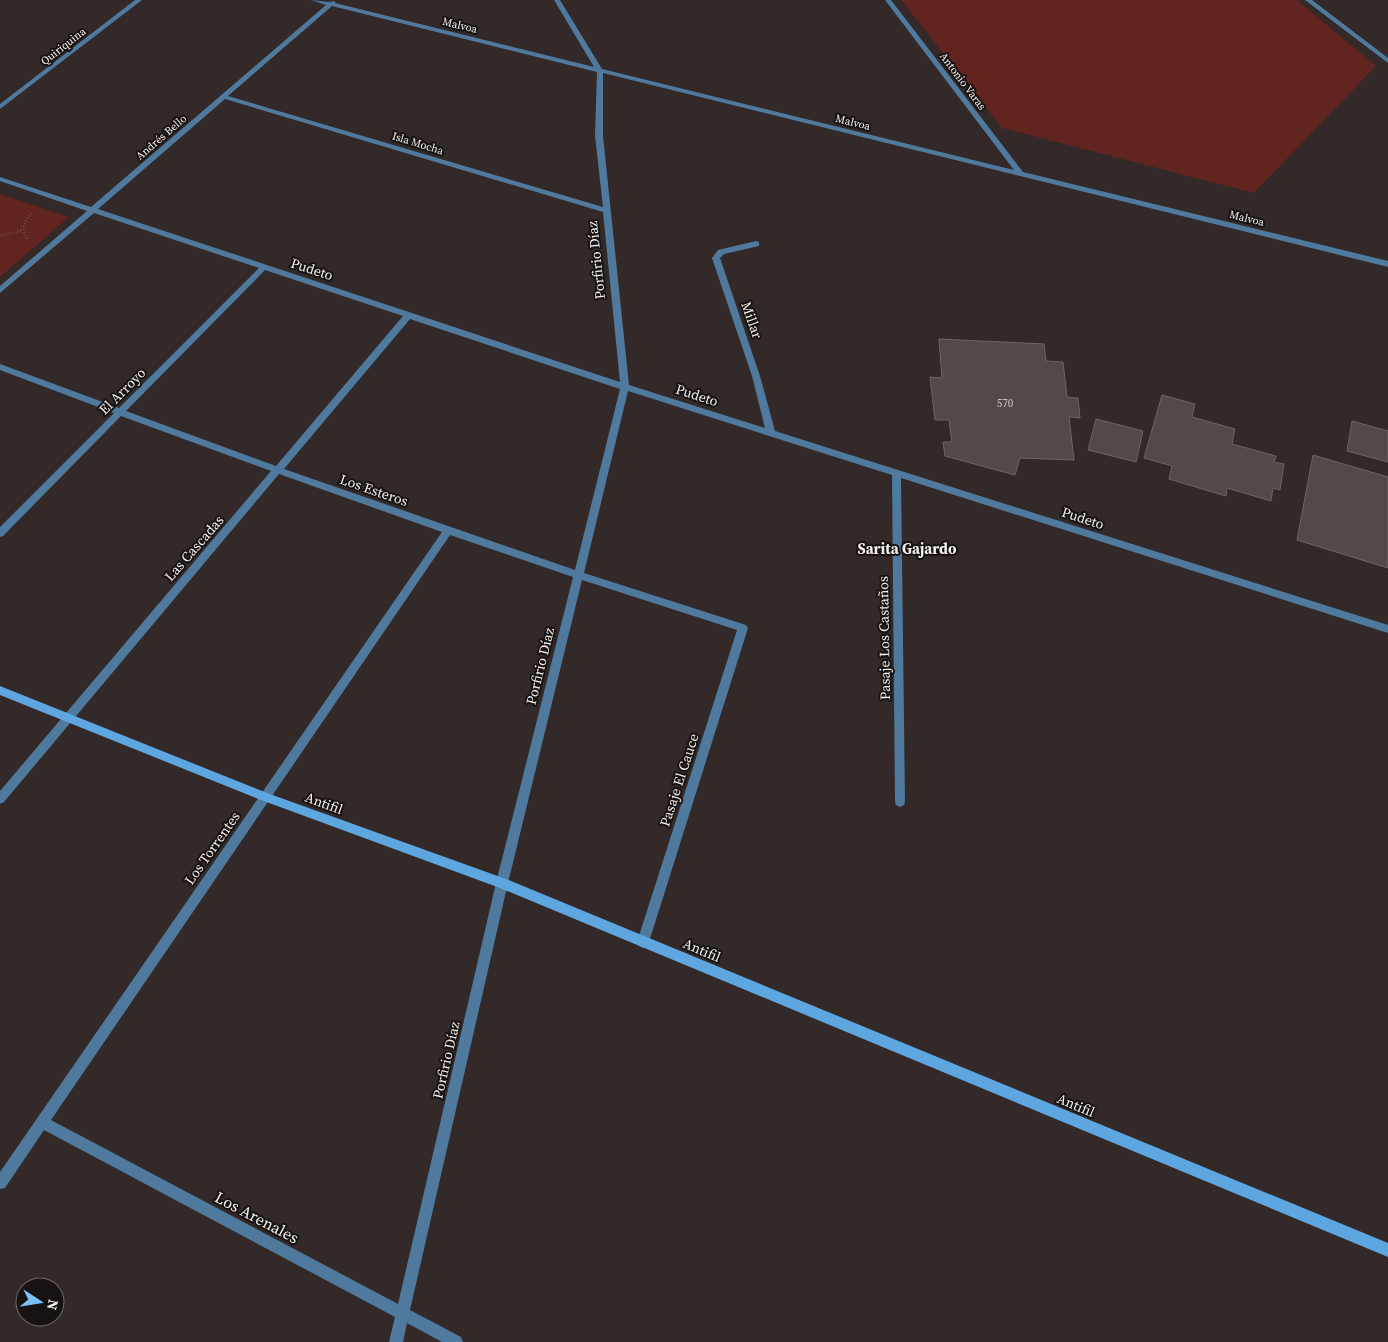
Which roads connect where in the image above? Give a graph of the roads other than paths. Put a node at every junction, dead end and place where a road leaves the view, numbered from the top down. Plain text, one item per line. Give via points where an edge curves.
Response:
1 (139, 0) edge
2 (314, 0) edge
3 (557, 0) edge
4 (888, 0) edge
5 (1308, 0) edge
6 (333, 2) edge
7 (1388, 62) edge
8 (600, 71) junction
9 (224, 97) junction
10 (0, 107) edge
11 (1022, 174) junction
12 (0, 179) edge
13 (93, 210) junction
14 (605, 210) junction
15 (756, 244) dead end
16 (1388, 264) edge
17 (264, 268) junction
18 (0, 290) edge
19 (408, 316) junction
20 (0, 367) edge
21 (625, 387) junction
22 (120, 412) junction
23 (771, 433) junction
24 (278, 471) junction
25 (896, 474) junction
26 (448, 531) junction
27 (0, 533) edge
28 (577, 576) junction
29 (743, 628) joint
30 (1388, 628) edge
31 (0, 690) edge
32 (67, 717) junction
33 (265, 797) junction
34 (0, 799) edge
35 (900, 802) dead end
36 (502, 883) junction
37 (643, 942) junction
38 (42, 1122) junction
39 (0, 1183) edge
40 (1388, 1250) edge
41 (402, 1314) junction
42 (396, 1342) edge
43 (456, 1342) edge

1 - 10 street, Quiriquina
2 - 6 street, Malvoa
3 - 8 street
4 - 11 street, Antonio Varas
5 - 7 street
6 - 8 street, Malvoa
6 - 9 street, Andrés Bello
8 - 11 street, Malvoa
8 - 14 street, Porfirio Díaz via 598,111
9 - 13 street, Andrés Bello
9 - 14 street, Isla Mocha
11 - 16 street, Malvoa
12 - 13 street, Pudeto
13 - 17 street, Pudeto
13 - 18 street, Andrés Bello
14 - 21 street, Porfirio Díaz
15 - 23 street, Millar via 721,252 716,258 756,376
17 - 19 street, Pudeto
17 - 22 street, El Arroyo
19 - 21 street, Pudeto
19 - 24 street, Las Cascadas
20 - 22 street, Los Esteros
21 - 23 street, Pudeto
21 - 28 street, Porfirio Díaz
22 - 24 street, Los Esteros
22 - 27 street, El Arroyo
23 - 25 street, Pudeto
24 - 26 street, Los Esteros
24 - 32 street, Las Cascadas
25 - 30 street, Pudeto
25 - 35 street, Pasaje Los Castaños
26 - 28 street, Los Esteros
26 - 33 street, Los Torrentes
28 - 29 street, Los Esteros
28 - 36 street, Porfirio Díaz
29 - 37 street, Pasaje El Cauce
31 - 32 street, Antifil
32 - 33 street, Antifil
32 - 34 street, Las Cascadas
33 - 36 street, Antifil
33 - 38 street, Los Torrentes
36 - 37 street, Antifil
36 - 41 street, Porfirio Díaz
37 - 40 street, Antifil
38 - 39 street, Los Torrentes
38 - 41 street, Los Arenales
41 - 42 street, Porfirio Díaz
41 - 43 street, Los Arenales

